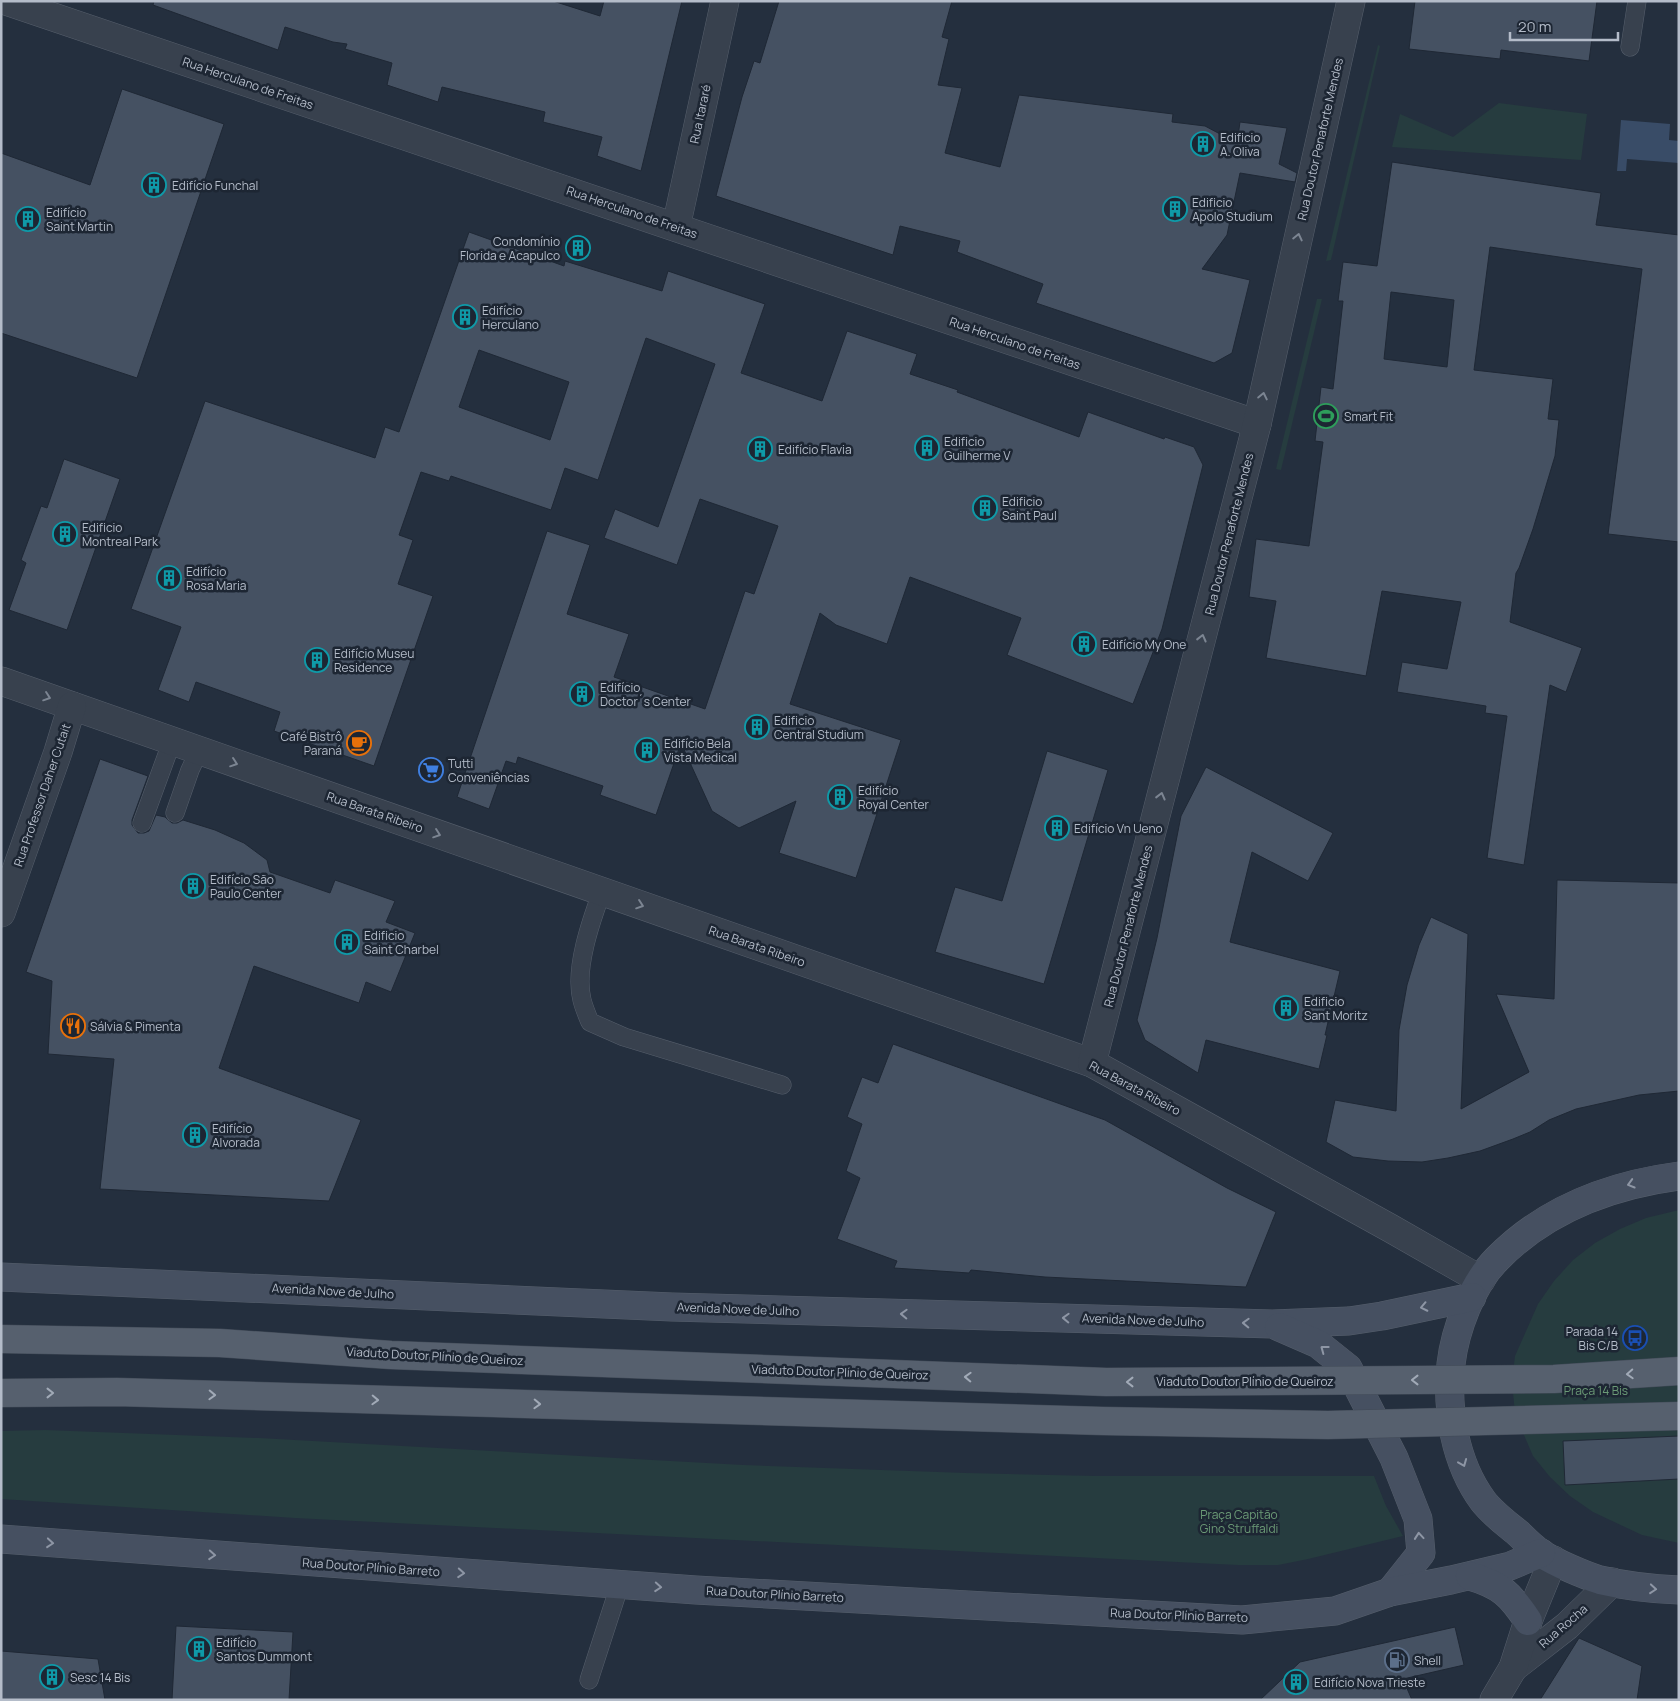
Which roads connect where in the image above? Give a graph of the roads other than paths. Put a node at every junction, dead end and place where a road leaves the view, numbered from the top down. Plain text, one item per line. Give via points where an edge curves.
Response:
1 (6, 1) edge
2 (725, 1) edge
3 (1351, 1) edge
4 (1637, 1) edge
5 (1630, 47) dead end
6 (676, 227) junction
7 (1257, 424) junction
8 (1, 681) edge
9 (72, 706) junction
10 (172, 741) junction
11 (199, 751) junction
12 (175, 813) dead end
13 (142, 823) dead end
14 (602, 891) junction
15 (1, 913) edge
16 (1092, 1063) junction
17 (782, 1085) dead end
18 (1679, 1176) edge
19 (1, 1277) edge
20 (1477, 1289) junction
21 (1273, 1324) junction
22 (1, 1339) edge
23 (1679, 1372) edge
24 (1, 1393) edge
25 (1679, 1416) edge
26 (1, 1539) edge
27 (1547, 1557) junction
28 (1470, 1576) junction
29 (1612, 1582) junction
30 (620, 1584) junction
31 (1679, 1590) edge
32 (1390, 1592) junction
33 (1528, 1621) junction
34 (1513, 1668) junction
35 (589, 1680) dead end
36 (1494, 1700) edge

1 - 6 street, Rua Herculano de Freitas
2 - 6 street, Rua Itararé
7 -> 3 street, Rua Doutor Penaforte Mendes
4 - 5 lane
6 - 7 street, Rua Herculano de Freitas
16 -> 7 street, Rua Doutor Penaforte Mendes
8 -> 9 street, Rua Barata Ribeiro
9 - 10 street, Rua Barata Ribeiro
9 - 15 street, Rua Professor Daher Cutait
10 - 11 street, Rua Barata Ribeiro
10 - 13 lane
11 - 12 lane
11 -> 14 street, Rua Barata Ribeiro
14 -> 16 street, Rua Barata Ribeiro
14 - 17 lane via 581,965 582,998 590,1022 624,1037
16 - 20 street, Rua Barata Ribeiro via 1390,1228
18 -> 20 main road via 1630,1184 1566,1208 1532,1229 1496,1259
21 -> 19 main road, Avenida Nove de Julho via 672,1307
20 -> 21 main road, Avenida Nove de Julho via 1382,1316 1349,1321
20 -> 27 main road via 1457,1332 1449,1382 1450,1407 1460,1456 1483,1501
32 -> 21 main road via 1421,1553 1418,1519 1394,1458 1348,1368 1318,1344
23 -> 22 main road, Viaduto Doutor Plínio de Queiroz, bridge via 1554,1379 1106,1382 391,1355 220,1344
24 -> 25 main road, bridge via 117,1392 1328,1425
26 -> 30 main road, Rua Doutor Plínio Barreto
27 - 28 main road, Rua Doutor Plínio Barreto
27 - 29 main road
27 - 33 street, Rua Rocha
28 - 32 main road, Rua Doutor Plínio Barreto
28 - 33 main road via 1487,1581 1513,1599
29 -> 31 main road via 1649,1589
29 - 34 street, Rua Rocha via 1567,1626
30 -> 32 main road, Rua Doutor Plínio Barreto via 1242,1620 1335,1611
30 - 35 lane
33 - 34 street, Rua Rocha
34 - 36 street, Rua Rocha

